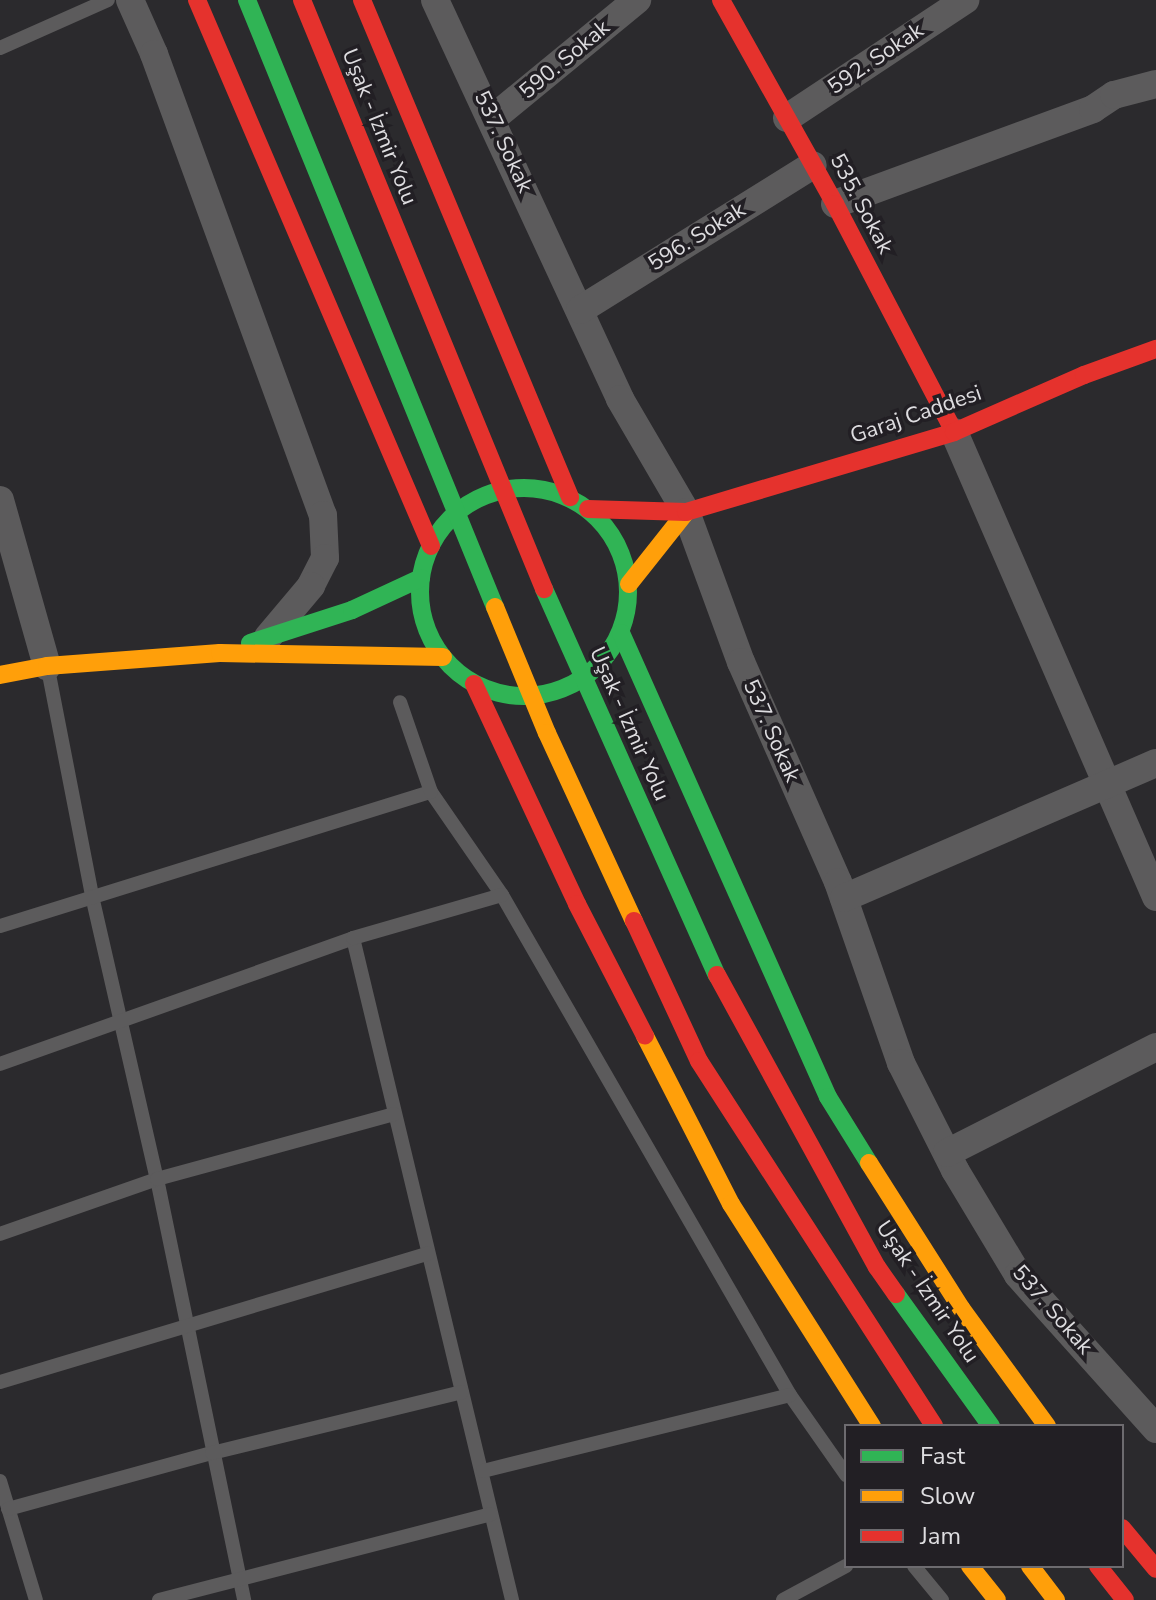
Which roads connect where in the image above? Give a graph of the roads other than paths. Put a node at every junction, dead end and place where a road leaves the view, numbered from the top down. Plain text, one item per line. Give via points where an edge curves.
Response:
1 (108, 0) edge
2 (130, 0) edge
3 (197, 0) edge
4 (247, 0) edge
5 (302, 0) edge
6 (362, 0) edge
7 (435, 0) edge
8 (637, 0) edge
9 (721, 0) edge
10 (965, 0) edge
11 (0, 48) edge
12 (1156, 84) edge
13 (787, 118) junction
14 (492, 119) junction
15 (813, 165) junction
16 (835, 204) junction
17 (580, 310) junction
18 (1156, 349) edge
19 (954, 432) junction
20 (570, 497) junction
21 (0, 500) edge
22 (588, 509) junction
23 (686, 512) junction
24 (431, 546) junction
25 (421, 578) junction
26 (629, 584) junction
27 (621, 633) junction
28 (268, 638) junction
29 (220, 653) junction
30 (443, 657) junction
31 (47, 666) junction
32 (0, 675) edge
33 (474, 684) junction
34 (400, 702) dead end
35 (1156, 763) edge
36 (1107, 785) junction
37 (431, 792) junction
38 (502, 895) junction
39 (92, 896) junction
40 (1156, 897) edge
41 (844, 898) junction
42 (0, 926) edge
43 (353, 938) junction
44 (121, 1020) junction
45 (1156, 1047) edge
46 (0, 1064) edge
47 (394, 1114) junction
48 (947, 1153) junction
49 (157, 1179) junction
50 (0, 1234) edge
51 (428, 1254) junction
52 (188, 1328) junction
53 (0, 1382) edge
54 (462, 1392) junction
55 (790, 1395) junction
56 (871, 1424) edge
57 (933, 1424) edge
58 (990, 1424) edge
59 (1046, 1424) edge
60 (1156, 1429) edge
61 (212, 1453) junction
62 (483, 1471) junction
63 (844, 1472) edge
64 (0, 1481) edge
65 (8, 1509) junction
66 (491, 1514) junction
67 (1124, 1530) edge
68 (844, 1567) edge
69 (916, 1568) edge
70 (972, 1568) edge
71 (1032, 1568) edge
72 (1100, 1568) edge
73 (1156, 1569) edge
74 (239, 1579) junction
75 (36, 1600) edge
76 (159, 1600) edge
77 (244, 1600) edge
78 (512, 1600) edge
79 (783, 1600) edge
80 (942, 1600) edge
81 (997, 1600) edge
82 (1056, 1600) edge
83 (1125, 1600) edge

1 - 11 lane
2 - 28 street via 323,515 325,558 311,586
3 - 24 main road
4 - 57 main road, bridge via 547,733 699,1061
5 - 58 main road, Uşak - İzmir Yolu, bridge via 548,598 729,1003 877,1267
6 - 20 main road
7 - 14 street, 537. Sokak
8 - 14 street, 590. Sokak
9 - 13 main road, 535. Sokak
10 - 13 street, 592. Sokak
12 - 16 street via 1114,95 1093,109
13 - 15 main road, 535. Sokak
14 - 17 street, 537. Sokak
15 - 16 main road, 535. Sokak
15 - 17 street, 596. Sokak
16 - 19 main road, 535. Sokak
17 - 23 street, 537. Sokak via 620,399
18 - 19 main road, Garaj Caddesi
19 - 23 main road, Garaj Caddesi
19 - 36 street
20 - 22 main road
20 - 24 main road via 538,488 506,489 475,499 449,519
21 - 31 street
22 - 23 main road, Garaj Caddesi
22 - 26 main road via 609,530
23 - 26 main road
23 - 41 street, 537. Sokak via 741,662
24 - 25 main road
25 - 28 main road via 352,610
25 - 30 main road via 423,620
26 - 27 main road
27 - 33 main road via 595,668 559,692 516,696
27 - 59 main road via 828,1097 961,1308
28 - 29 main road
29 - 30 main road
29 - 31 main road
30 - 33 main road
31 - 32 main road
31 - 39 lane
33 - 56 main road via 577,904 731,1204
34 - 37 lane
35 - 36 street
36 - 40 street
36 - 41 street
37 - 38 lane
37 - 39 lane
38 - 43 lane
38 - 55 lane
39 - 42 lane
39 - 44 lane
41 - 48 street, 537. Sokak via 901,1063
43 - 44 lane
43 - 47 lane
44 - 46 lane
44 - 49 lane
45 - 48 street
47 - 49 lane
47 - 51 lane
48 - 60 street, 537. Sokak via 1018,1275
49 - 50 lane
49 - 52 lane
51 - 52 lane
51 - 54 lane
52 - 53 lane
52 - 61 lane
54 - 61 lane
54 - 62 lane
55 - 62 lane
55 - 63 lane
61 - 65 lane
61 - 74 lane
62 - 66 lane
64 - 65 lane
65 - 75 lane
66 - 74 lane
66 - 78 lane
67 - 73 main road
68 - 79 lane
69 - 80 lane
70 - 81 main road
71 - 82 main road
72 - 83 main road
74 - 76 lane
74 - 77 lane

